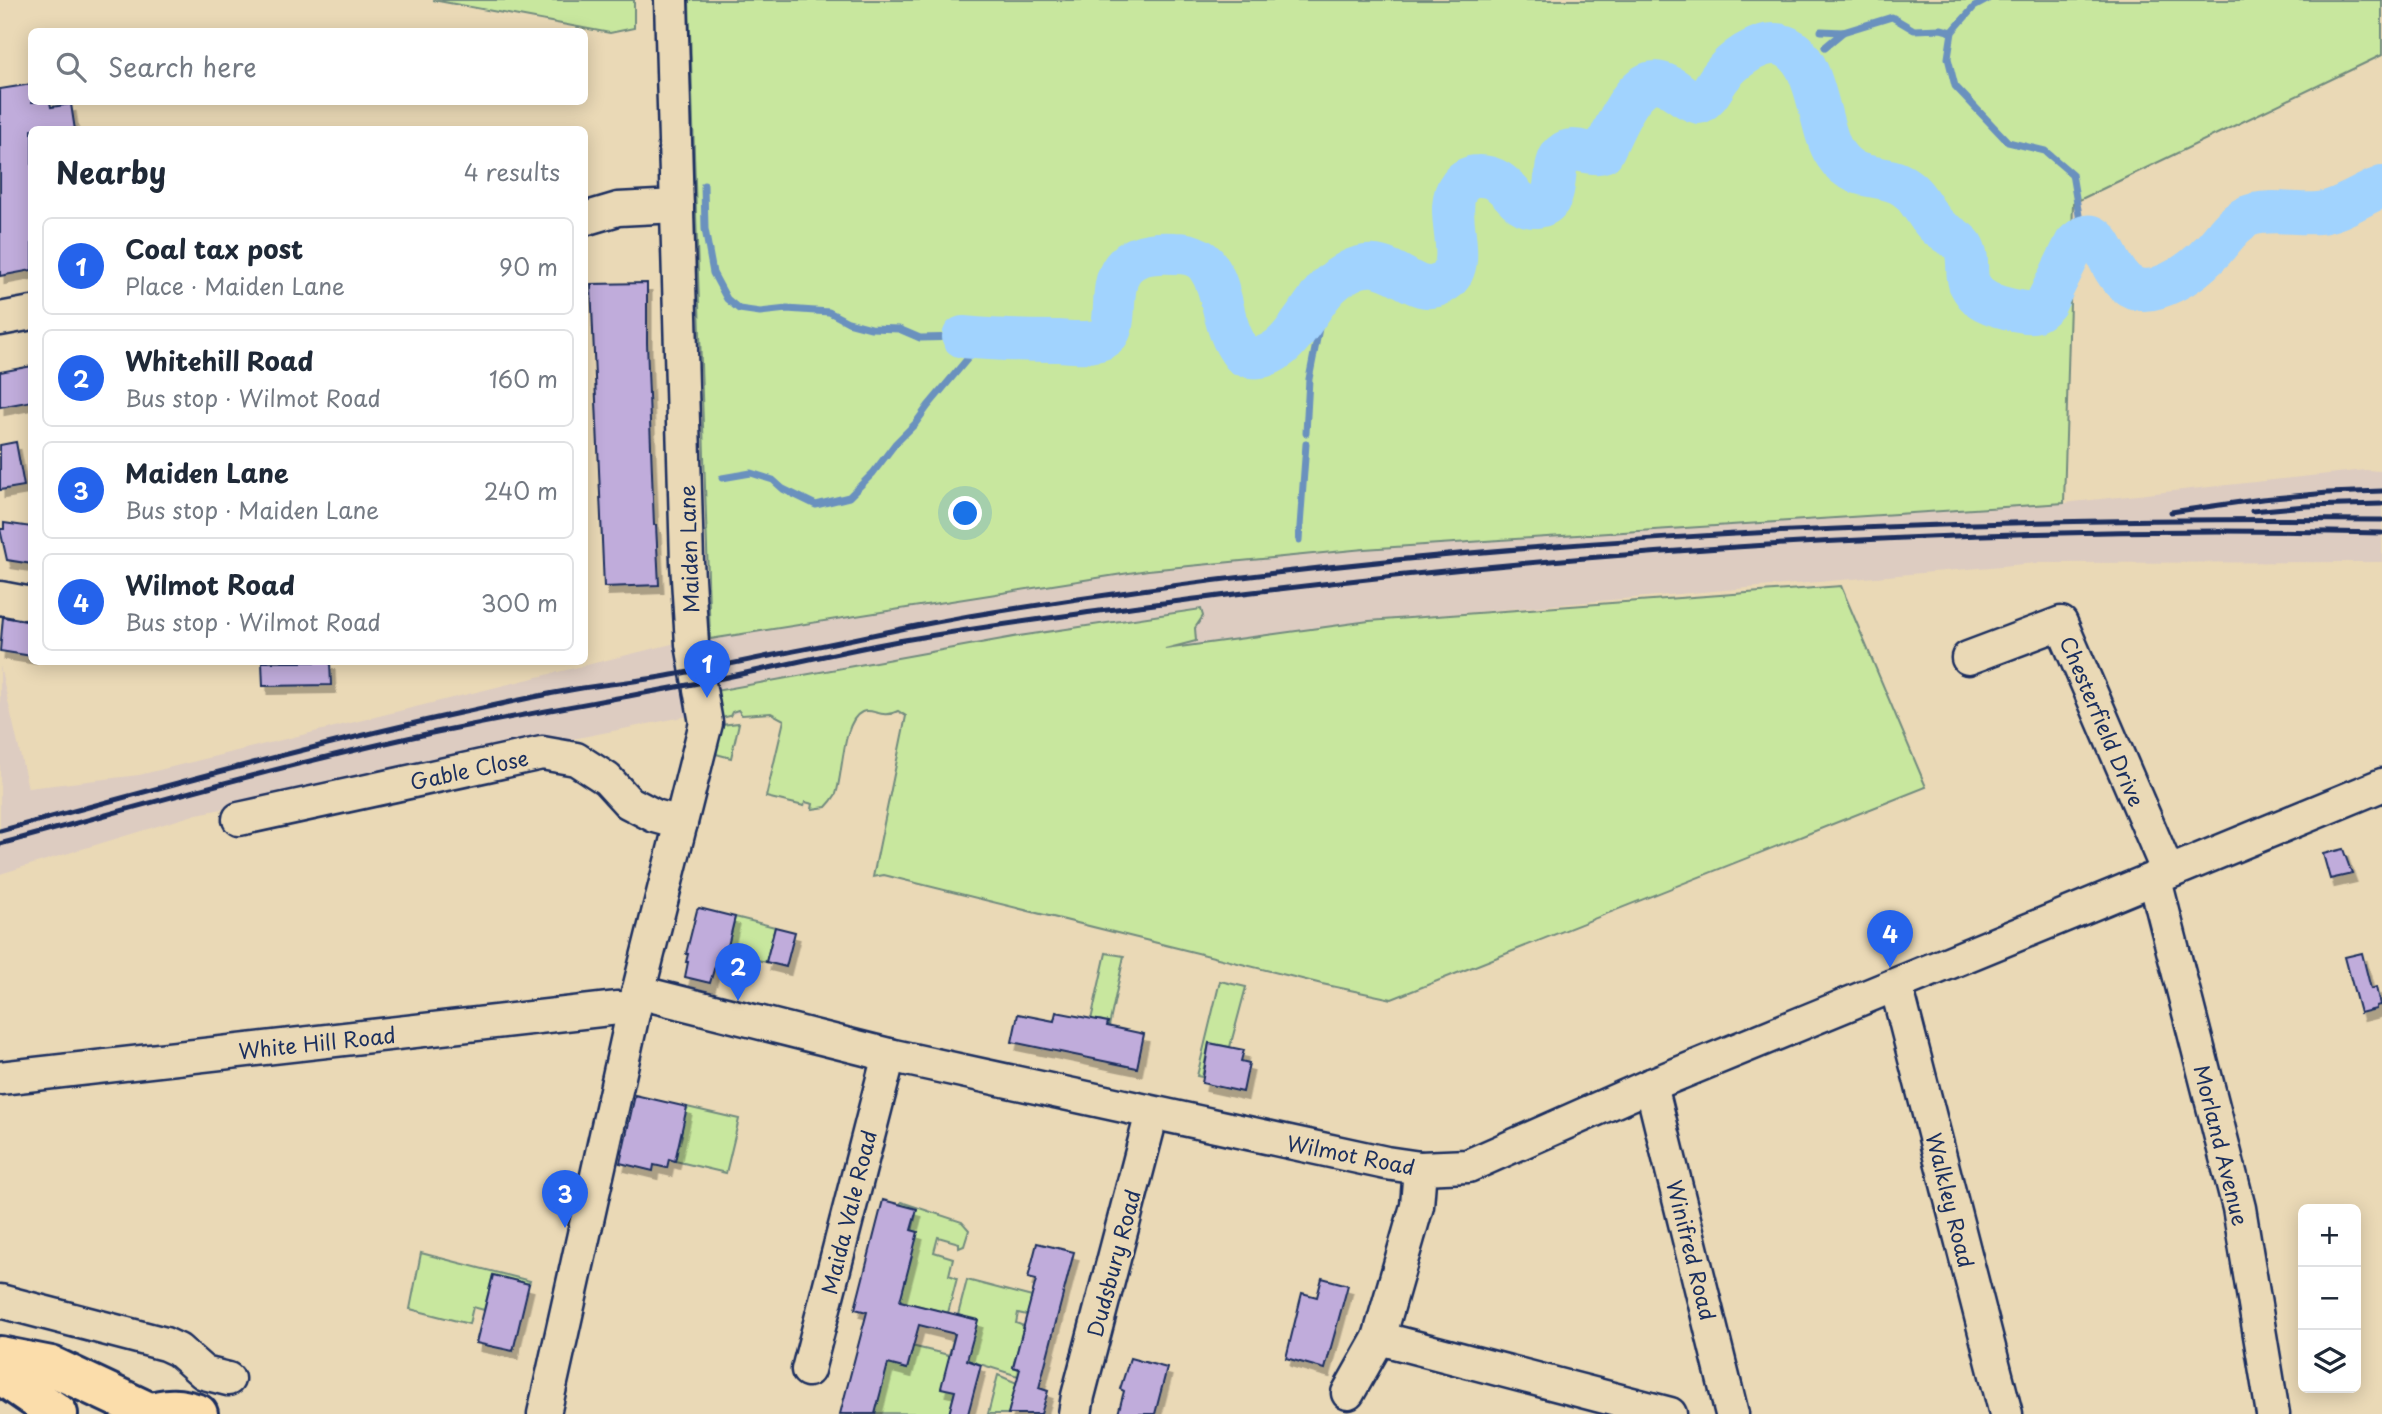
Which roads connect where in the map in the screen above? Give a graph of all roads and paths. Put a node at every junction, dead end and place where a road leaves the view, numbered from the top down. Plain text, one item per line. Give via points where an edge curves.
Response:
1 (671, 0) edge
2 (677, 206) junction
3 (588, 218) edge
4 (28, 314) edge
5 (0, 319) edge
6 (0, 598) edge
7 (28, 603) edge
8 (1968, 658) dead end
9 (2382, 785) edge
10 (239, 819) dead end
11 (681, 823) junction
12 (2162, 876) junction
13 (1896, 985) junction
14 (636, 1001) junction
15 (889, 1055) junction
16 (0, 1077) edge
17 (1651, 1085) junction
18 (1152, 1113) junction
19 (1420, 1168) junction
20 (0, 1301) edge
21 (64, 1319) junction
22 (1379, 1338) junction
23 (0, 1356) edge
24 (51, 1366) junction
25 (808, 1370) dead end
26 (0, 1374) edge
27 (228, 1380) dead end
28 (1348, 1393) dead end
29 (174, 1413) edge
30 (58, 1414) edge
31 (544, 1414) edge
32 (1075, 1414) edge
33 (1670, 1414) edge
34 (1732, 1414) edge
35 (2006, 1414) edge
36 (2273, 1414) edge

1 - 2 street, Maiden Lane
2 - 3 street via 618,209
2 - 11 street, Maiden Lane via 691,630 706,723
4 - 5 street
6 - 7 street
8 - 12 street, Chesterfield Drive via 2061,623
9 - 12 street, Wilmot Road
10 - 11 street, Gable Close via 542,753 576,759 607,779 628,802
11 - 14 street, Maiden Lane
12 - 13 street, Wilmot Road
12 - 36 street, Morland Avenue via 2239,1208
13 - 17 street, Wilmot Road
13 - 35 street, Walkley Road
14 - 15 street, Wilmot Road
14 - 16 street, White Hill Road via 618,1008
14 - 31 street, Maiden Lane
15 - 18 street, Wilmot Road
15 - 25 street, Maida Vale Road
17 - 19 street, Wilmot Road via 1468,1166
17 - 34 street, Winifred Road
18 - 19 street, Wilmot Road
18 - 32 street, Dudsbury Road
19 - 22 street via 1417,1206
20 - 21 street
21 - 24 street
21 - 27 street via 165,1344 204,1373
22 - 28 street
22 - 33 street
23 - 24 main road
24 - 29 main road
26 - 30 main road

